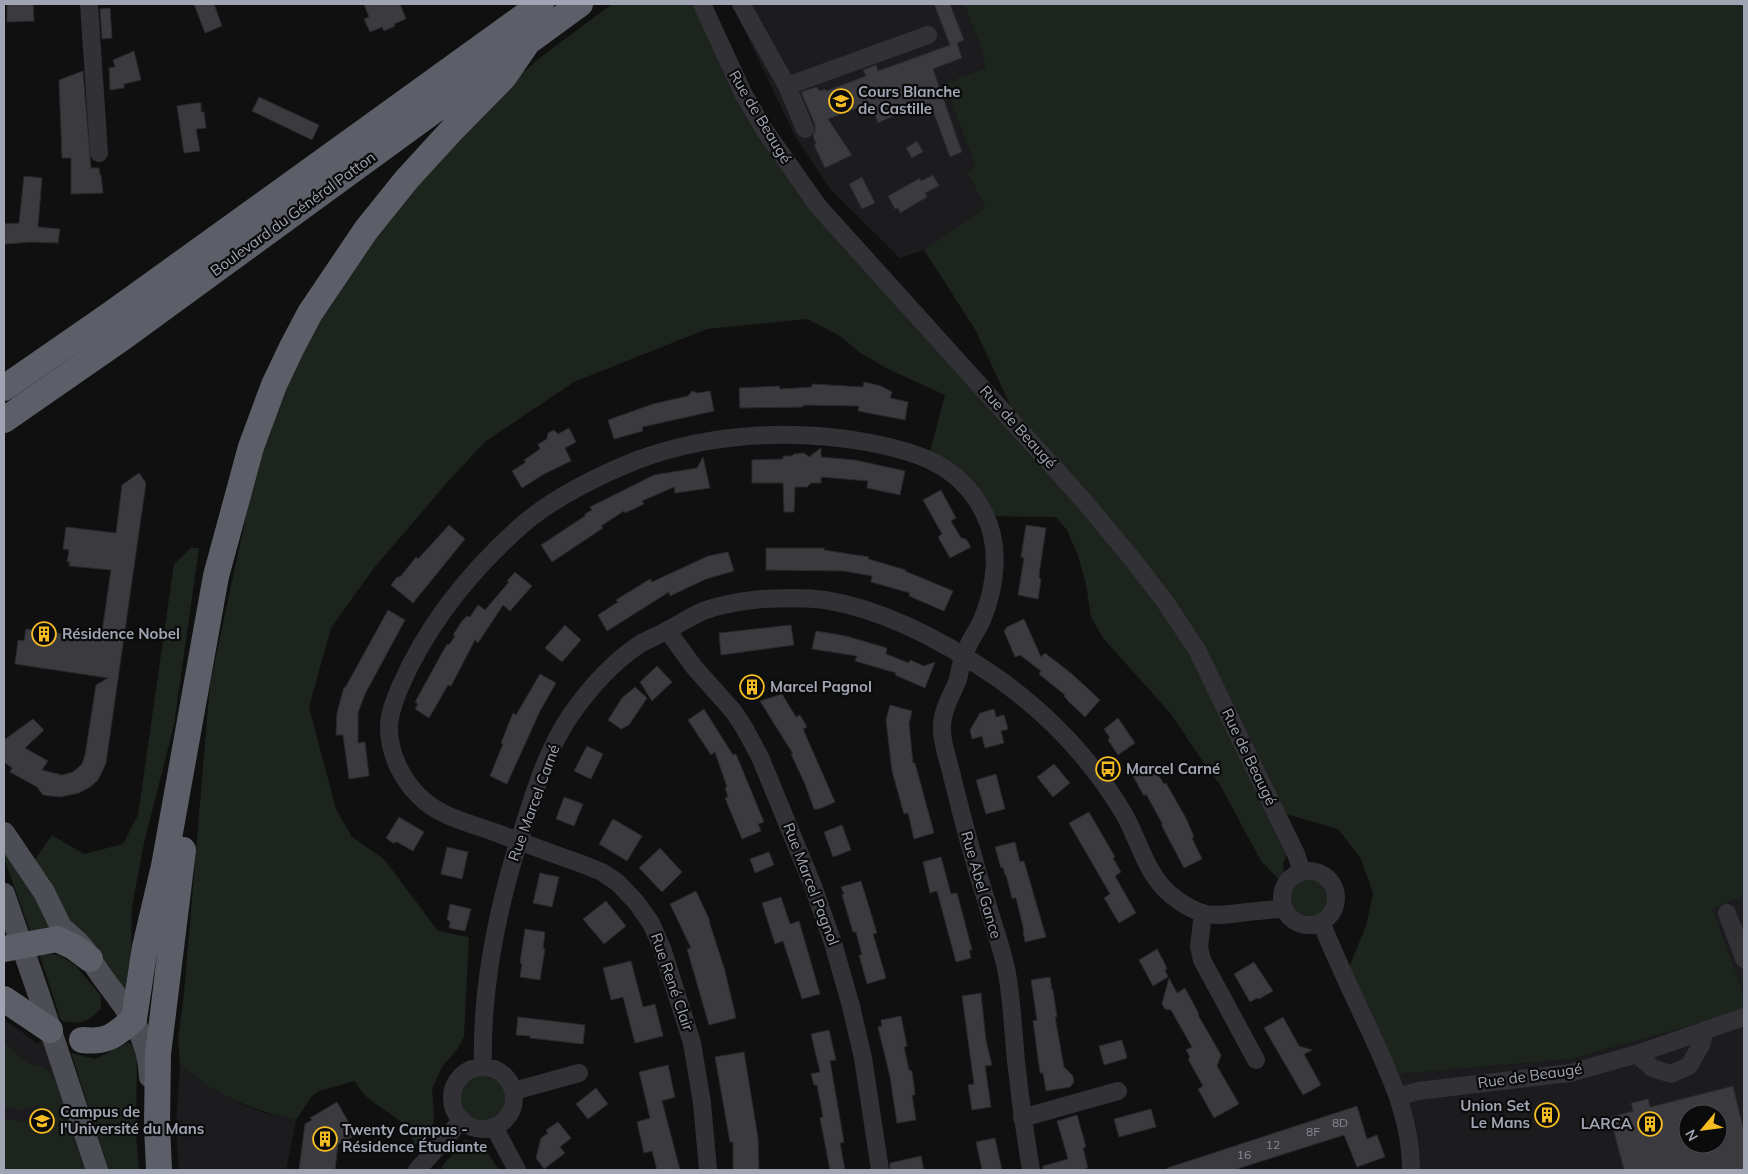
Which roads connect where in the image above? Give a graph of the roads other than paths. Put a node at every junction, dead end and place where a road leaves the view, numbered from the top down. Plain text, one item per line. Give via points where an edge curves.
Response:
1 (89, 4) edge
2 (541, 4) edge
3 (580, 4) edge
4 (702, 4) edge
5 (741, 4) edge
6 (928, 35) dead end
7 (526, 45) junction
8 (787, 86) junction
9 (805, 129) dead end
10 (99, 153) dead end
11 (4, 388) edge
12 (4, 420) edge
13 (216, 576) junction
14 (667, 630) junction
15 (963, 656) junction
16 (4, 833) edge
17 (519, 842) junction
18 (1302, 872) junction
19 (4, 894) edge
20 (1284, 908) junction
21 (1727, 913) dead end
22 (1203, 914) junction
23 (1321, 922) junction
24 (13, 948) edge
25 (90, 960) junction
26 (1744, 960) edge
27 (118, 998) junction
28 (4, 999) edge
29 (1744, 1017) edge
30 (134, 1019) junction
31 (50, 1030) junction
32 (1705, 1030) junction
33 (82, 1040) junction
34 (1637, 1054) junction
35 (1256, 1060) dead end
36 (483, 1066) junction
37 (579, 1073) dead end
38 (514, 1091) junction
39 (1118, 1091) dead end
40 (1398, 1097) junction
41 (1022, 1118) junction
42 (462, 1120) junction
43 (494, 1127) junction
44 (97, 1170) edge
45 (158, 1170) edge
46 (417, 1170) edge
47 (517, 1170) edge
48 (708, 1170) edge
49 (880, 1170) edge
50 (1031, 1170) edge
51 (1411, 1170) edge

1 - 10 street
2 - 11 highway, Boulevard du Général Patton
3 - 7 highway, Boulevard du Général Patton
4 - 18 street, Rue de Beaugé via 747,101 818,206 1084,501 1166,603 1197,650
5 - 8 street
6 - 8 street
7 - 12 highway, Boulevard du Général Patton
7 - 13 highway via 504,77 407,179 366,230 310,313 274,385 251,448
8 - 9 street
13 - 30 highway
13 - 45 highway via 158,1054
14 - 15 street, Rue Marcel Carné via 703,612 735,603 791,597 861,608 893,619
14 - 17 street, Rue Marcel Carné via 640,644 617,662 570,716 543,769
14 - 49 street, Rue Marcel Pagnol via 745,729 760,757 813,886 834,943 851,1006 863,1058
15 - 17 street, Rue Abel Gance via 990,599 994,580 994,543 989,524 976,499 953,474 918,454 814,435 755,435 687,445 598,477 524,523 467,581 426,636 405,676 390,716 390,741 396,762 409,785 428,805
15 - 22 street, Rue Marcel Carné via 998,678 1069,741 1104,782 1157,881 1184,904
15 - 41 street, Rue Abel Gance via 959,678 944,713 942,731 966,835 1006,967
16 - 25 main road via 44,892 61,927 78,942
17 - 36 street, Rue Marcel Carné via 500,906 491,954
17 - 48 street, Rue René Clair via 602,872 618,883 651,923 676,988 692,1043
18 - 20 street via 1285,886
18 - 23 street via 1322,875 1334,890 1333,909
19 - 24 main road
20 - 22 street, Rue Marcel Carné via 1216,916
20 - 23 street via 1298,922 1308,925
21 - 26 street
22 - 35 street via 1199,947 1202,960
23 - 40 street
24 - 25 highway via 57,939
24 - 31 main road
25 - 27 main road
27 - 30 main road
27 - 33 main road via 116,1021 110,1029
28 - 31 highway
29 - 32 street, Rue de Beaugé
30 - 33 highway via 115,1036 105,1040
30 - 45 main road via 149,1063 154,1154
31 - 33 main road
31 - 44 main road
32 - 34 street, Rue de Beaugé
32 - 34 street via 1689,1066 1671,1074 1652,1068
34 - 40 street, Rue de Beaugé via 1570,1073 1418,1091
36 - 38 street via 504,1075
36 - 42 street via 468,1070 454,1086 452,1102
37 - 38 street
38 - 43 street via 510,1112
39 - 41 street
40 - 51 street via 1405,1114
41 - 50 street, Rue Abel Gance
42 - 43 street via 479,1128
42 - 46 street
43 - 47 street

